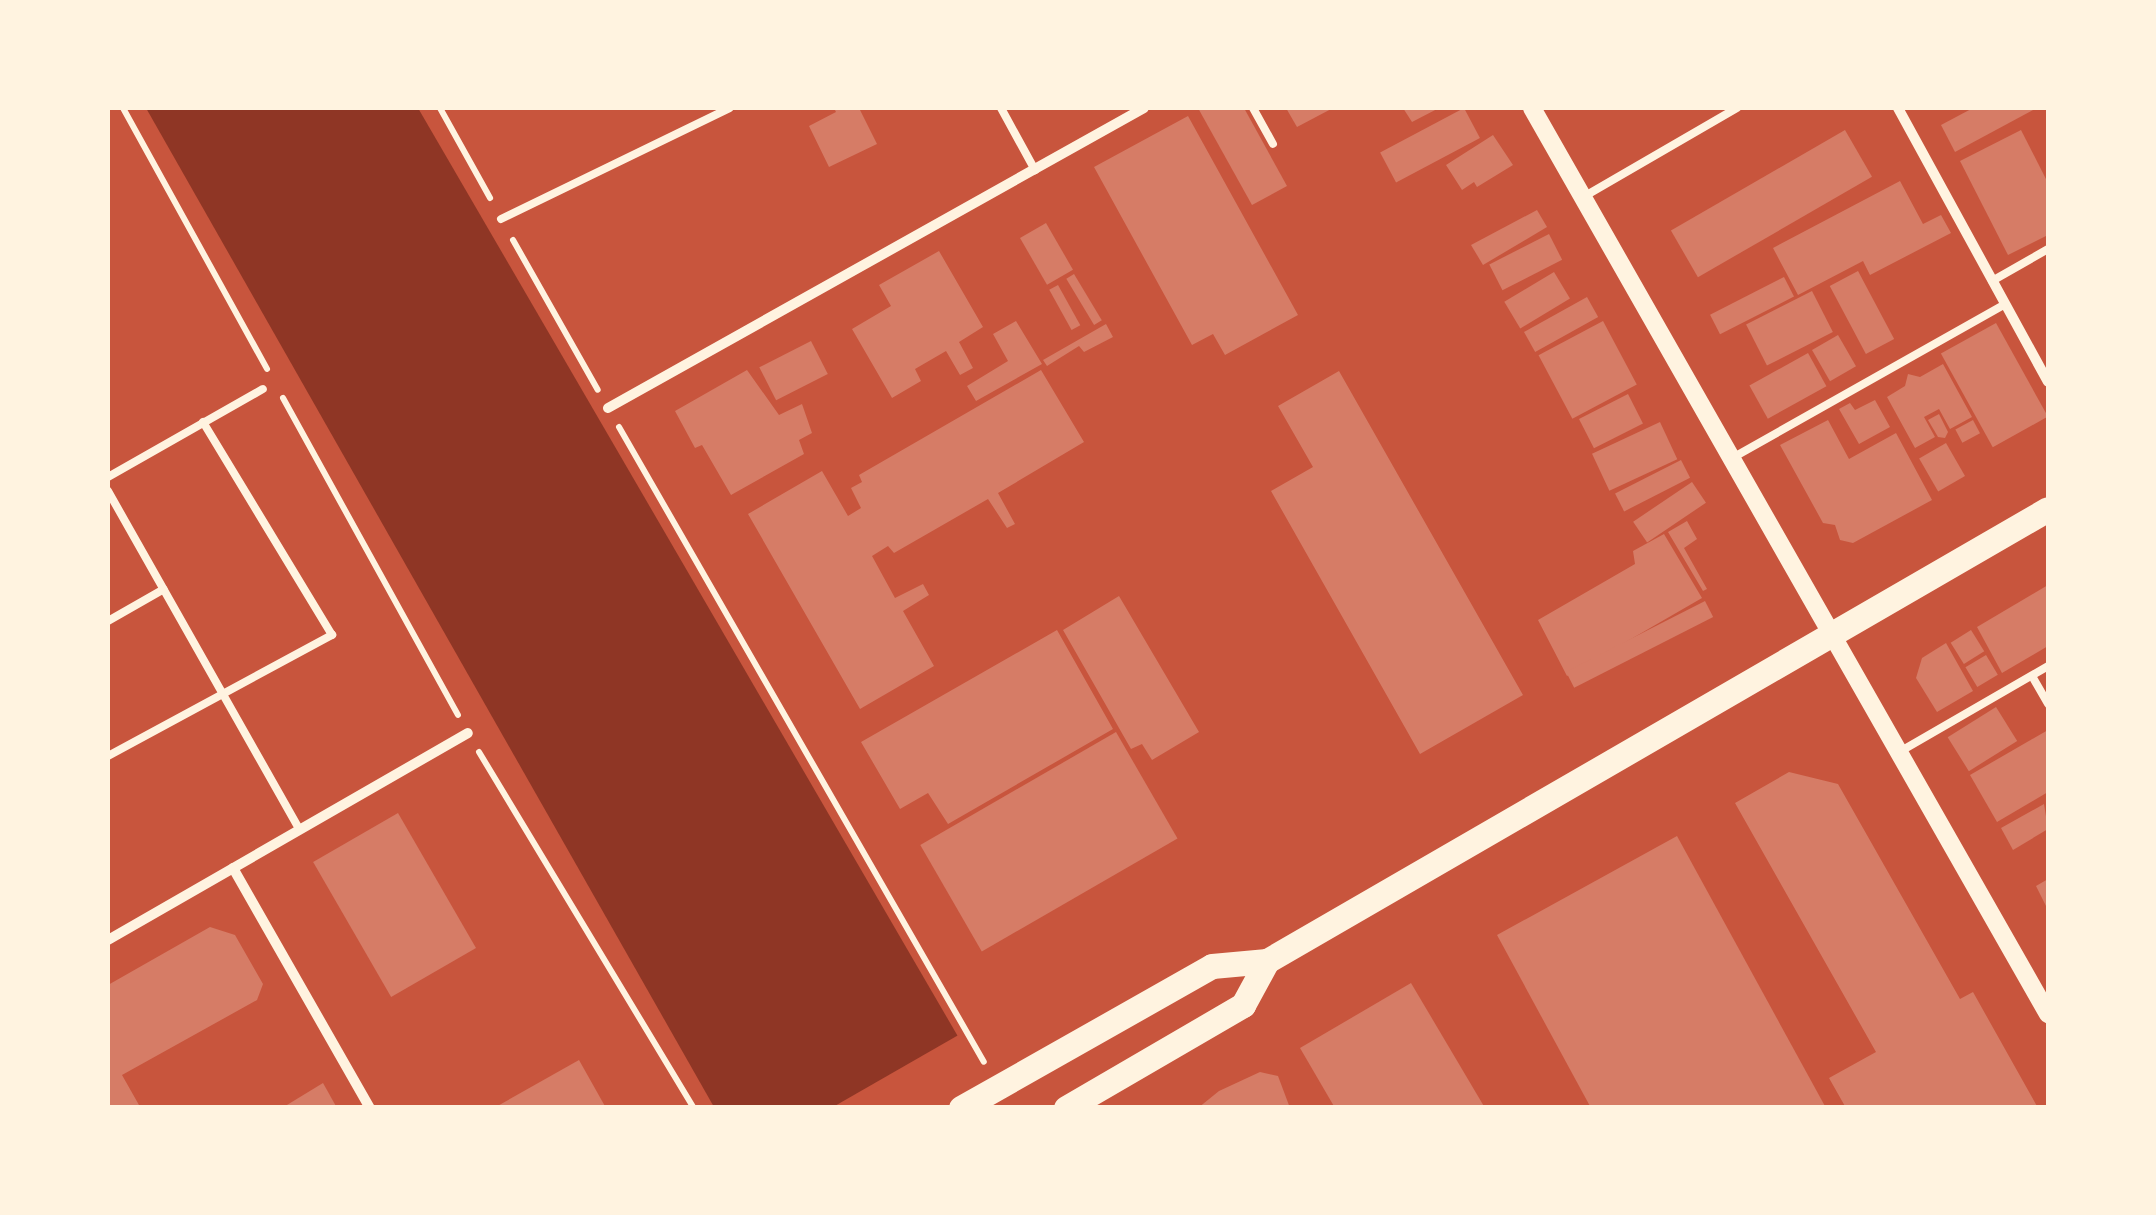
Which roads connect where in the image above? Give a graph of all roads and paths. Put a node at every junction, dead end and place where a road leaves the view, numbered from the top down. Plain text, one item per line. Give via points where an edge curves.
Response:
1 (123, 108) edge
2 (440, 108) edge
3 (730, 108) edge
4 (1001, 108) edge
5 (1144, 108) edge
6 (1253, 108) edge
7 (1532, 108) edge
8 (1736, 108) edge
9 (1898, 108) edge
10 (1273, 144) dead end
11 (1035, 170) junction
12 (1582, 198) junction
13 (501, 219) junction
14 (2048, 249) edge
15 (1992, 281) junction
16 (2005, 304) junction
17 (2048, 382) edge
18 (263, 388) dead end
19 (608, 408) junction
20 (204, 422) junction
21 (1733, 458) junction
22 (108, 477) edge
23 (108, 491) edge
24 (2048, 508) edge
25 (164, 590) junction
26 (108, 621) edge
27 (1834, 634) junction
28 (2048, 666) edge
29 (2032, 676) junction
30 (222, 693) junction
31 (2048, 704) edge
32 (468, 733) junction
33 (1900, 751) junction
34 (108, 756) edge
35 (299, 830) junction
36 (233, 868) junction
37 (108, 940) edge
38 (1267, 960) junction
39 (2048, 1014) edge
40 (990, 1074) dead end
41 (1075, 1102) edge
42 (370, 1108) edge
43 (694, 1108) edge
44 (961, 1108) edge

1 - 32 path
2 - 13 path
3 - 13 lane
4 - 11 lane
5 - 11 street
6 - 10 lane
7 - 12 street
8 - 12 lane
9 - 15 street
11 - 19 street
12 - 21 street
13 - 19 path
14 - 15 lane
15 - 16 street
16 - 17 street
16 - 21 lane
18 - 20 lane
19 - 40 path
20 - 22 lane
20 - 30 lane via 332,635
21 - 27 street
23 - 25 lane
24 - 27 main road
25 - 26 lane
25 - 30 lane
27 - 33 street
27 - 38 main road
28 - 29 lane
29 - 31 lane
29 - 33 lane
30 - 34 lane
30 - 35 lane
32 - 35 street
32 - 43 path
33 - 39 street
35 - 36 street
36 - 37 street
36 - 42 street
38 - 41 main road via 1243,1005
38 - 44 main road via 1212,966

